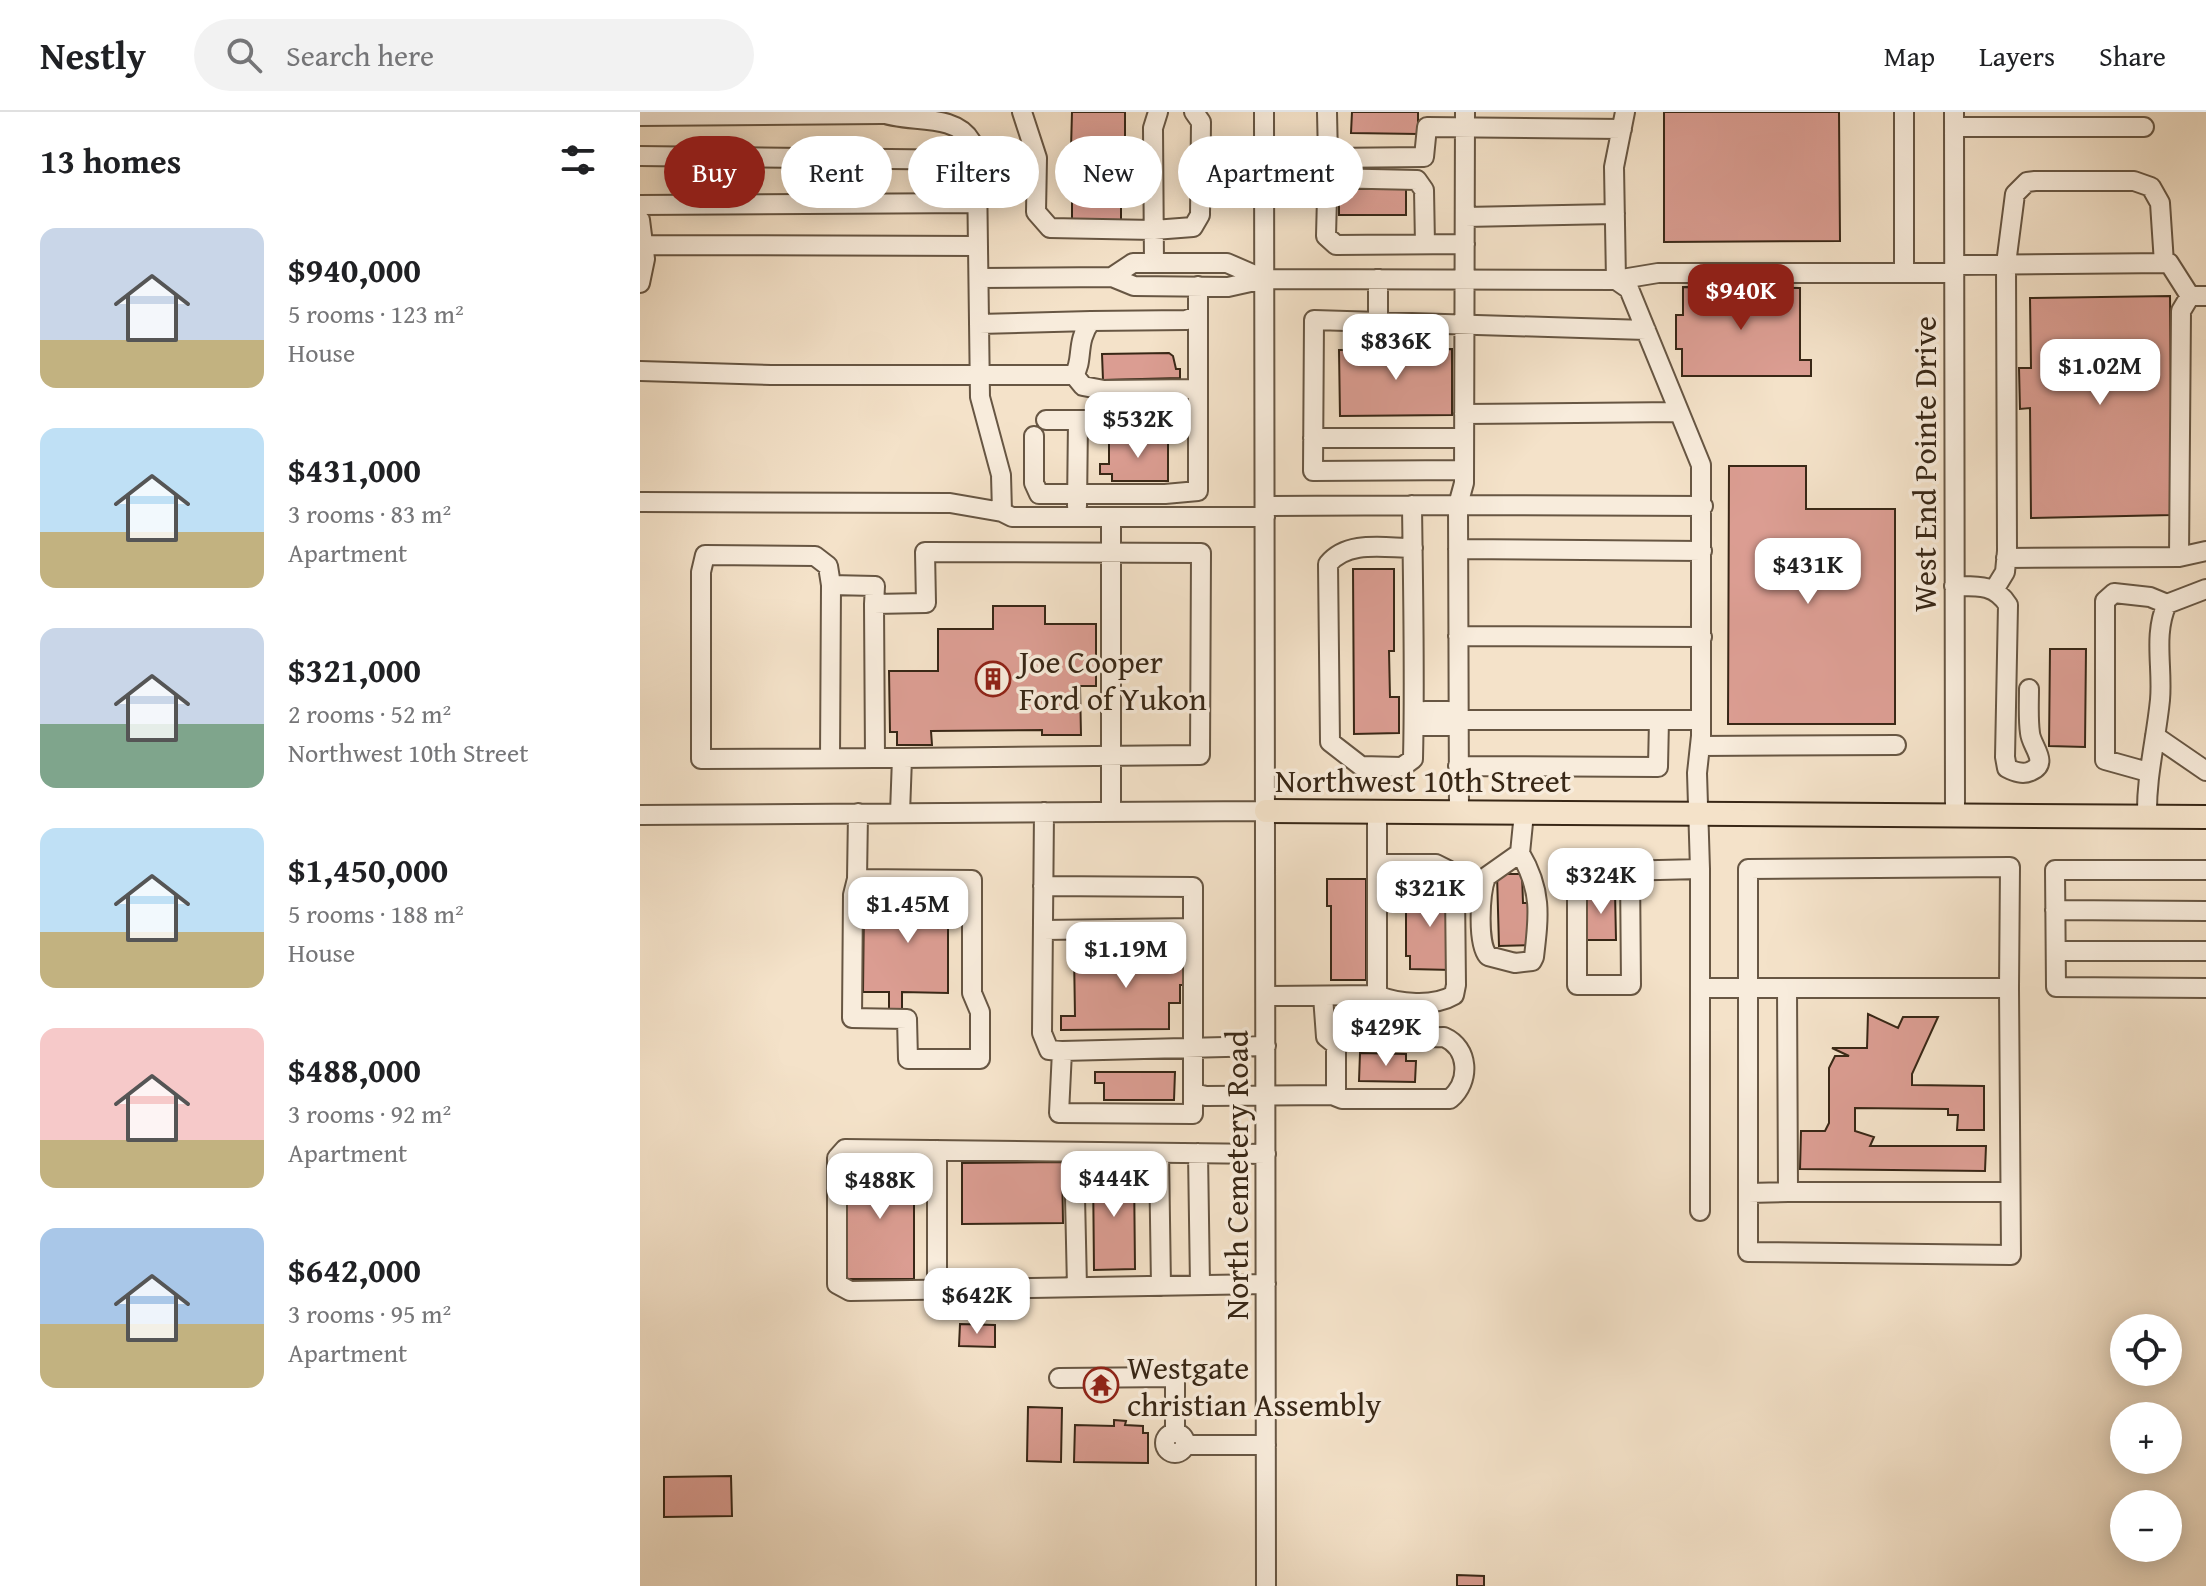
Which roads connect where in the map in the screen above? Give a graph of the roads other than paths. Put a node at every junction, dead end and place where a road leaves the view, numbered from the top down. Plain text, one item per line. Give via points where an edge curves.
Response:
1 (1022, 112) edge
2 (1158, 112) edge
3 (1194, 112) edge
4 (1264, 112) edge
5 (1327, 112) edge
6 (1904, 112) edge
7 (880, 113) edge
8 (935, 115) edge
9 (640, 116) edge
10 (1465, 120) edge
11 (1624, 120) edge
12 (1954, 120) edge
13 (2007, 120) edge
14 (2144, 127) dead end
15 (967, 136) edge
16 (1328, 136) edge
17 (640, 156) edge
18 (1363, 158) edge
19 (908, 159) edge
20 (1363, 179) edge
21 (908, 203) edge
22 (640, 205) edge
23 (978, 208) edge
24 (1326, 208) edge
25 (1615, 214) junction
26 (1465, 217) junction
27 (640, 220) edge
28 (1154, 230) junction
29 (1359, 244) junction
30 (1425, 244) junction
31 (1465, 244) junction
32 (644, 245) junction
33 (978, 246) junction
34 (1154, 263) junction
35 (2164, 263) junction
36 (2006, 264) junction
37 (1954, 269) junction
38 (1904, 273) junction
39 (1112, 277) junction
40 (979, 278) junction
41 (1264, 279) junction
42 (1369, 279) junction
43 (1464, 279) junction
44 (1616, 280) junction
45 (640, 283) edge
46 (1198, 286) junction
47 (2198, 296) edge
48 (1197, 316) junction
49 (1091, 321) junction
50 (1378, 322) junction
51 (1464, 323) junction
52 (979, 324) junction
53 (1646, 330) junction
54 (640, 371) edge
55 (980, 375) junction
56 (1074, 375) junction
57 (1196, 389) junction
58 (1679, 412) junction
59 (1464, 414) junction
60 (1046, 420) dead end
61 (1197, 420) junction
62 (1078, 421) junction
63 (1034, 436) dead end
64 (1313, 438) junction
65 (1464, 438) junction
66 (1464, 470) junction
67 (1077, 494) junction
68 (1165, 494) junction
69 (640, 502) edge
70 (1412, 505) junction
71 (1458, 505) junction
72 (1703, 506) junction
73 (1265, 511) junction
74 (1002, 512) junction
75 (1076, 517) junction
76 (1111, 517) junction
77 (1165, 517) junction
78 (1413, 548) junction
79 (1458, 549) junction
80 (1702, 551) junction
81 (2206, 551) edge
82 (1111, 553) junction
83 (2179, 557) junction
84 (2006, 558) junction
85 (831, 585) junction
86 (1954, 586) junction
87 (2206, 589) edge
88 (1994, 590) junction
89 (874, 604) junction
90 (2167, 604) junction
91 (1458, 636) junction
92 (1702, 637) junction
93 (2029, 689) dead end
94 (1414, 717) junction
95 (1458, 720) junction
96 (1659, 720) junction
97 (1701, 720) junction
98 (2155, 736) junction
99 (1896, 745) dead end
100 (1700, 746) junction
101 (1111, 754) junction
102 (830, 758) junction
103 (875, 758) junction
104 (902, 758) junction
105 (1458, 766) junction
106 (2206, 771) edge
107 (2148, 772) junction
108 (1266, 811) junction
109 (1044, 812) junction
110 (1111, 812) junction
111 (1377, 812) junction
112 (1459, 812) junction
113 (858, 813) junction
114 (900, 813) junction
115 (1524, 813) junction
116 (1699, 814) junction
117 (640, 815) edge
118 (1955, 816) junction
119 (2147, 817) junction
120 (2206, 817) edge
121 (1520, 853) junction
122 (1377, 864) junction
123 (1700, 869) junction
124 (1630, 870) junction
125 (2206, 870) edge
126 (857, 879) junction
127 (1043, 886) junction
128 (2055, 910) junction
129 (2206, 911) edge
130 (1193, 928) junction
131 (1043, 930) junction
132 (2056, 951) junction
133 (2206, 951) edge
134 (1700, 988) junction
135 (1748, 988) junction
136 (1787, 988) junction
137 (2009, 988) junction
138 (2206, 988) edge
139 (1377, 995) junction
140 (1266, 996) junction
141 (1323, 996) junction
142 (1336, 1045) junction
143 (1266, 1046) junction
144 (1194, 1049) junction
145 (1062, 1051) junction
146 (1193, 1093) junction
147 (1266, 1096) junction
148 (1336, 1096) junction
149 (937, 1150) junction
150 (1074, 1152) junction
151 (1159, 1153) junction
152 (1198, 1153) junction
153 (1266, 1154) junction
154 (1788, 1192) junction
155 (2010, 1192) junction
156 (1748, 1193) junction
157 (1700, 1211) dead end
158 (1266, 1284) junction
159 (1200, 1285) junction
160 (1161, 1286) junction
161 (1077, 1287) junction
162 (937, 1290) junction
163 (1059, 1378) dead end
164 (1266, 1445) junction
165 (1266, 1586) edge

1 - 28 street via 1037,158 1036,212 1050,228
2 - 28 street via 1153,128
3 - 28 street via 1201,122 1200,215 1193,227
4 - 41 street, North Cemetery Road
5 - 16 street
6 - 38 street
7 - 8 street
7 - 9 street
8 - 15 street
10 - 11 street
10 - 18 street via 1427,127 1424,157
10 - 26 street
11 - 25 street via 1614,167
12 - 13 street
12 - 37 street, West End Pointe Drive
13 - 14 street
17 - 19 street
20 - 30 street via 1417,180 1424,190
21 - 22 street
23 - 33 street
24 - 29 street via 1326,236 1336,245
25 - 26 street
25 - 44 street
26 - 31 street
27 - 32 street
28 - 34 street
29 - 30 street
29 - 42 street
30 - 31 street
31 - 43 street
32 - 33 street
32 - 45 street
33 - 40 street
34 - 39 street via 1133,263
34 - 41 street via 1227,263
35 - 36 street
35 - 36 street via 2160,203 2151,187 2134,181 2035,181 2015,194
35 - 47 street
36 - 37 street
36 - 84 street
37 - 38 street
37 - 86 street, West End Pointe Drive
38 - 44 street via 1658,273
39 - 40 street
39 - 46 street via 1134,286
40 - 52 street
41 - 42 street
41 - 46 street via 1228,287
41 - 73 street, North Cemetery Road
42 - 43 street
42 - 50 street
43 - 44 street
43 - 51 street
44 - 53 street via 1629,289
46 - 48 street
47 - 83 street via 2181,311
48 - 49 street
48 - 57 street
49 - 52 street
49 - 56 street via 1081,335
50 - 51 street
50 - 64 street via 1314,320
51 - 53 street
51 - 59 street
52 - 55 street
53 - 58 street
54 - 55 street
55 - 56 street
55 - 74 street via 980,397 1001,475
56 - 57 street via 1083,386 1104,390
57 - 61 street
58 - 59 street
58 - 72 street via 1701,465
59 - 65 street
60 - 62 street
61 - 62 street
61 - 68 street via 1198,491
62 - 67 street
63 - 67 street via 1034,483 1039,494
64 - 65 street
64 - 66 street via 1313,471
65 - 66 street
66 - 71 street
67 - 68 street
67 - 75 street
68 - 77 street
69 - 74 street via 950,503
70 - 71 street
70 - 73 street
70 - 78 street
71 - 72 street
71 - 79 street
72 - 80 street
73 - 77 street
73 - 108 street, North Cemetery Road
74 - 75 street via 1012,517
75 - 76 street
76 - 77 street
76 - 82 street
78 - 94 street
78 - 94 street via 1339,551 1328,564 1330,742 1361,766 1402,767 1413,759
79 - 80 street
79 - 91 street
80 - 92 street
81 - 83 street
82 - 89 street via 925,552 926,603
82 - 101 street
82 - 101 street via 1201,553 1200,755
83 - 84 street
84 - 88 street
85 - 89 street via 875,586
85 - 102 street
85 - 102 street via 828,566 815,556 705,555 701,572 701,759
86 - 88 street
86 - 118 street, West End Pointe Drive
87 - 90 street
88 - 93 street via 2008,605 2005,757 2007,768 2025,773 2039,764 2030,737
89 - 103 street
90 - 98 street via 2159,621
90 - 107 street via 2114,593 2105,601 2105,760
91 - 92 street
91 - 95 street
92 - 97 street
94 - 95 street via 1425,726 1450,726
95 - 96 street
95 - 105 street
96 - 97 street
96 - 105 street via 1658,767
97 - 100 street
98 - 106 street
98 - 107 street
99 - 100 street
100 - 116 street
101 - 104 street
101 - 110 street
102 - 103 street
103 - 104 street
104 - 114 street
105 - 112 street
107 - 119 street
108 - 110 street, Northwest 10th Street
108 - 111 main road, Northwest 10th Street
108 - 140 street, North Cemetery Road
109 - 110 street, Northwest 10th Street
109 - 114 street, Northwest 10th Street
109 - 127 street
111 - 112 main road, Northwest 10th Street
111 - 122 street
112 - 115 main road, Northwest 10th Street
113 - 114 street, Northwest 10th Street
113 - 117 street, Northwest 10th Street
113 - 126 street
115 - 116 main road, Northwest 10th Street
115 - 121 street
116 - 118 main road, Northwest 10th Street
116 - 123 street
118 - 119 main road, Northwest 10th Street
119 - 120 main road, Northwest 10th Street
121 - 121 street via 1486,877 1482,939 1488,956 1522,964 1534,957 1536,894
122 - 139 street
122 - 139 street via 1436,864 1448,870 1455,892 1456,985 1454,995 1442,1000 1395,1002
123 - 124 street
123 - 134 street
124 - 124 street via 1577,872 1577,985 1631,985
125 - 128 street via 2055,870
126 - 126 street via 852,1018 907,1019 908,1059 980,1059 980,1012 972,993 972,880
127 - 130 street via 1193,887
127 - 131 street
128 - 129 street
128 - 132 street
130 - 131 street
130 - 144 street
131 - 145 street via 1042,1033 1049,1050
132 - 133 street
132 - 138 street via 2056,987
134 - 135 street
134 - 157 street
135 - 136 street
135 - 137 street via 1748,869 2010,867
135 - 156 street
136 - 137 street
136 - 154 street
137 - 155 street
139 - 141 street
140 - 141 street
140 - 143 street, North Cemetery Road
141 - 142 street via 1326,1037
142 - 148 street
142 - 148 street via 1356,1037 1444,1037 1463,1051 1464,1070 1462,1084 1450,1099
143 - 144 street
143 - 147 street, North Cemetery Road
144 - 145 street
144 - 146 street
145 - 146 street via 1059,1113 1193,1114
146 - 147 street
147 - 148 street
147 - 153 street, North Cemetery Road
149 - 150 street
149 - 162 street
149 - 162 street via 845,1149 837,1158 837,1284 850,1291
150 - 151 street
150 - 161 street
151 - 152 street
151 - 160 street
152 - 153 street
152 - 159 street
153 - 158 street, North Cemetery Road
154 - 155 street
154 - 156 street
155 - 156 street via 2011,1255 1748,1252
158 - 159 street
158 - 164 street, North Cemetery Road
159 - 160 street
160 - 161 street
161 - 162 street
163 - 164 street via 1175,1377 1180,1439
164 - 165 street, North Cemetery Road

